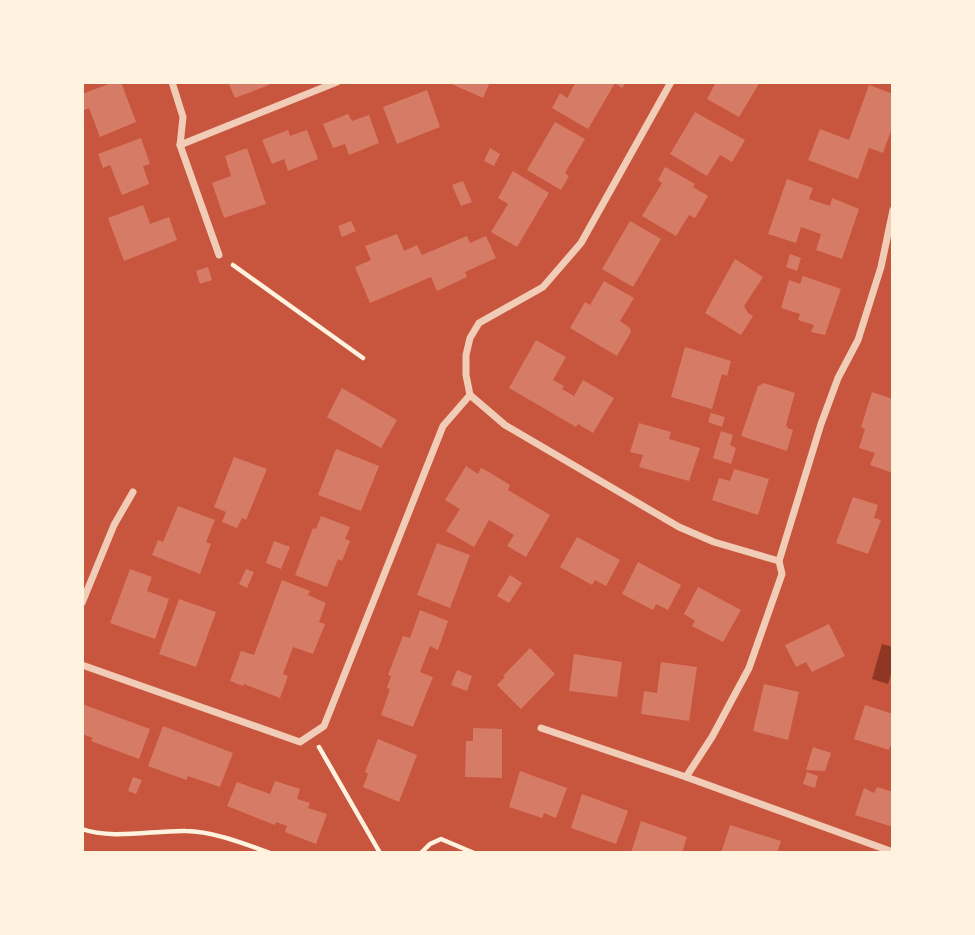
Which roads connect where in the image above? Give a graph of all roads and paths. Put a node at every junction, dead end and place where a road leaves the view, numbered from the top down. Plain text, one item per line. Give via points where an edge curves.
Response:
1 (172, 82) edge
2 (337, 82) edge
3 (671, 82) edge
4 (180, 145) junction
5 (893, 210) edge
6 (219, 255) joint
7 (363, 358) dead end
8 (470, 395) junction
9 (134, 492) dead end
10 (779, 561) junction
11 (82, 603) edge
12 (82, 665) edge
13 (541, 728) dead end
14 (312, 734) junction
15 (686, 777) junction
16 (82, 829) edge
17 (893, 852) edge
18 (270, 853) edge
19 (380, 853) edge
20 (421, 853) edge
21 (474, 853) edge

1 - 4 street via 183,117
2 - 4 street
3 - 8 street via 581,243 542,287 479,323 466,355
4 - 6 street
5 - 10 street via 858,340 821,424
6 - 7 path
8 - 10 street via 505,425 679,527
8 - 14 street via 443,426 324,726
9 - 11 street via 114,524
10 - 15 street via 782,575 749,668
12 - 14 street via 300,742
13 - 15 street
14 - 19 path
15 - 17 street
16 - 18 path via 188,831
20 - 21 path via 441,839

